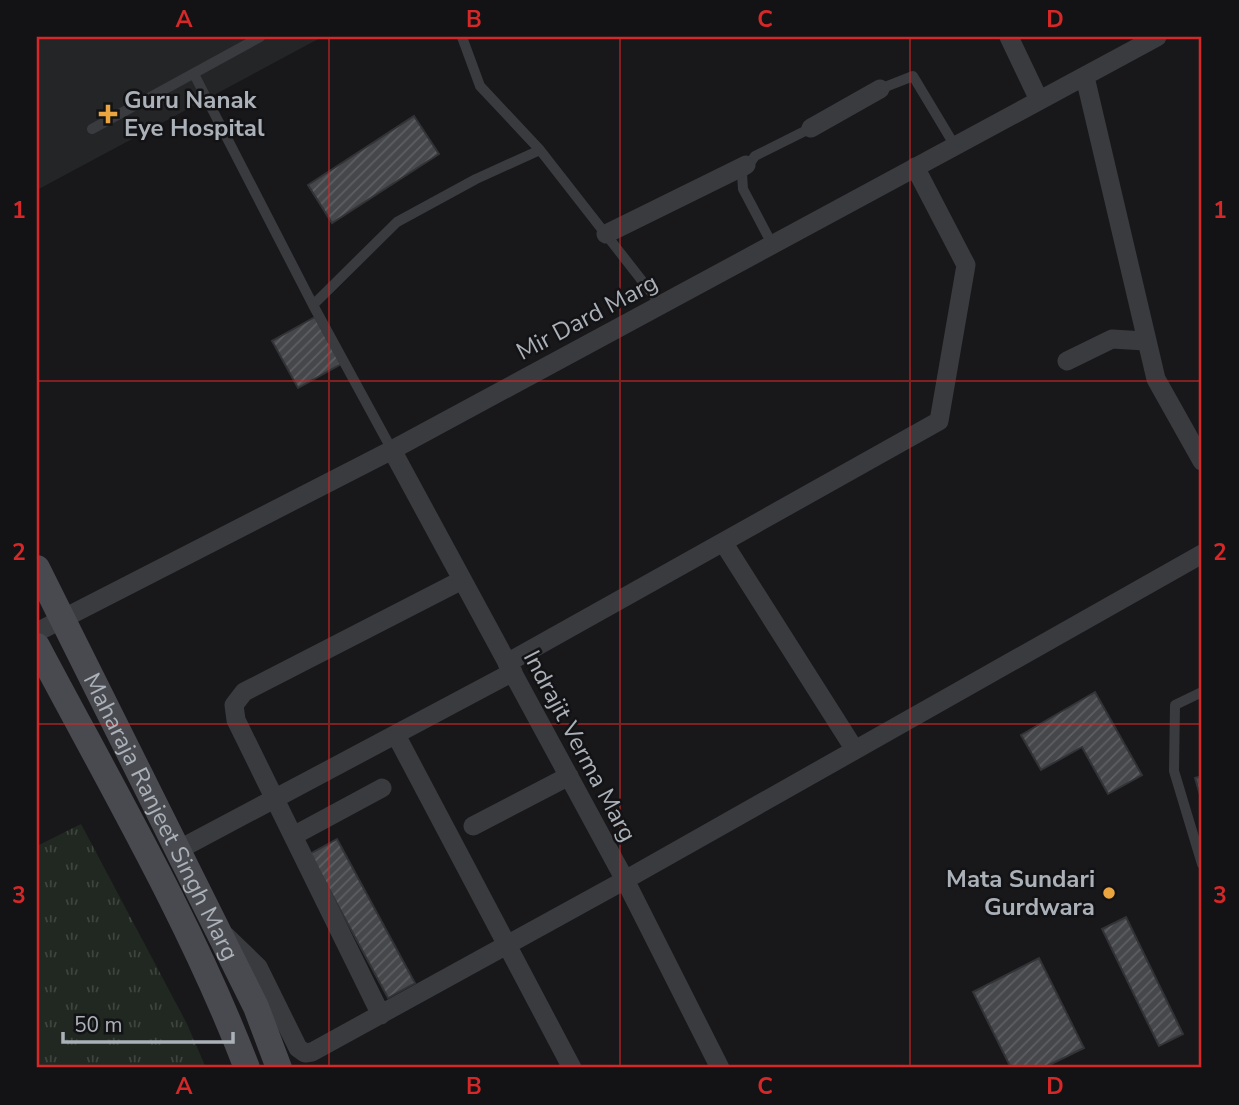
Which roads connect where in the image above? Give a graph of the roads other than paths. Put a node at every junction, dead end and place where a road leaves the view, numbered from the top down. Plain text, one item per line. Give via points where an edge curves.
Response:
1 (260, 37) edge
2 (462, 37) edge
3 (1009, 37) edge
4 (1157, 37) edge
5 (194, 74) junction
6 (1085, 76) junction
7 (880, 89) joint
8 (1039, 100) junction
9 (811, 128) joint
10 (92, 129) dead end
11 (955, 146) junction
12 (540, 150) junction
13 (746, 164) junction
14 (915, 167) junction
15 (606, 234) junction
16 (772, 244) junction
17 (313, 305) junction
18 (661, 305) junction
19 (1145, 341) junction
20 (1067, 361) dead end
21 (392, 450) junction
22 (1202, 461) edge
23 (723, 542) junction
24 (1202, 554) edge
25 (37, 568) edge
26 (463, 580) junction
27 (61, 621) junction
28 (37, 632) edge
29 (37, 646) edge
30 (510, 667) junction
31 (1202, 692) edge
32 (396, 735) junction
33 (855, 750) junction
34 (569, 776) junction
35 (382, 788) dead end
36 (275, 799) junction
37 (473, 827) dead end
38 (293, 836) junction
39 (178, 850) junction
40 (1202, 864) edge
41 (625, 880) junction
42 (218, 928) junction
43 (507, 945) junction
44 (381, 1015) junction
45 (714, 1066) edge
46 (247, 1068) edge
47 (279, 1068) edge
48 (572, 1068) edge

1 - 5 lane
2 - 12 lane via 480,86
3 - 8 street
4 - 6 street, Mir Dard Marg
5 - 10 lane
5 - 17 lane
6 - 8 street, Mir Dard Marg
6 - 19 street
7 - 9 street
7 - 11 lane via 913,76
8 - 11 street, Mir Dard Marg
9 - 13 lane
11 - 14 street, Mir Dard Marg
12 - 15 lane
12 - 17 lane via 397,222
13 - 15 street
13 - 16 lane via 743,189
14 - 16 street, Mir Dard Marg
14 - 23 street via 966,265 939,421
15 - 18 lane
16 - 18 street, Mir Dard Marg
17 - 21 lane
18 - 21 street, Mir Dard Marg
19 - 20 street via 1112,340
19 - 22 street via 1156,379
21 - 26 street, Indrajit Verma Marg
21 - 27 street, Mir Dard Marg
23 - 30 street
23 - 33 street
24 - 33 street
25 - 27 main road, Maharaja Ranjeet Singh Marg
26 - 30 street, Indrajit Verma Marg
26 - 36 street via 244,692 234,705 236,720
27 - 28 street, Mir Dard Marg
27 - 39 main road, Maharaja Ranjeet Singh Marg
29 - 46 main road, Maharaja Ranjeet Singh Marg via 164,885 224,1007
30 - 32 street
30 - 34 street, Indrajit Verma Marg
31 - 40 lane via 1175,705 1174,771
32 - 36 street
32 - 43 street
33 - 41 street
34 - 37 street
34 - 41 street, Indrajit Verma Marg
35 - 38 street
36 - 38 street
36 - 39 street
38 - 44 street
39 - 42 main road, Maharaja Ranjeet Singh Marg
41 - 43 street
41 - 45 street, Indrajit Verma Marg
42 - 44 street via 258,967 301,1051 312,1052
42 - 47 main road, Maharaja Ranjeet Singh Marg
43 - 44 street
43 - 48 street

